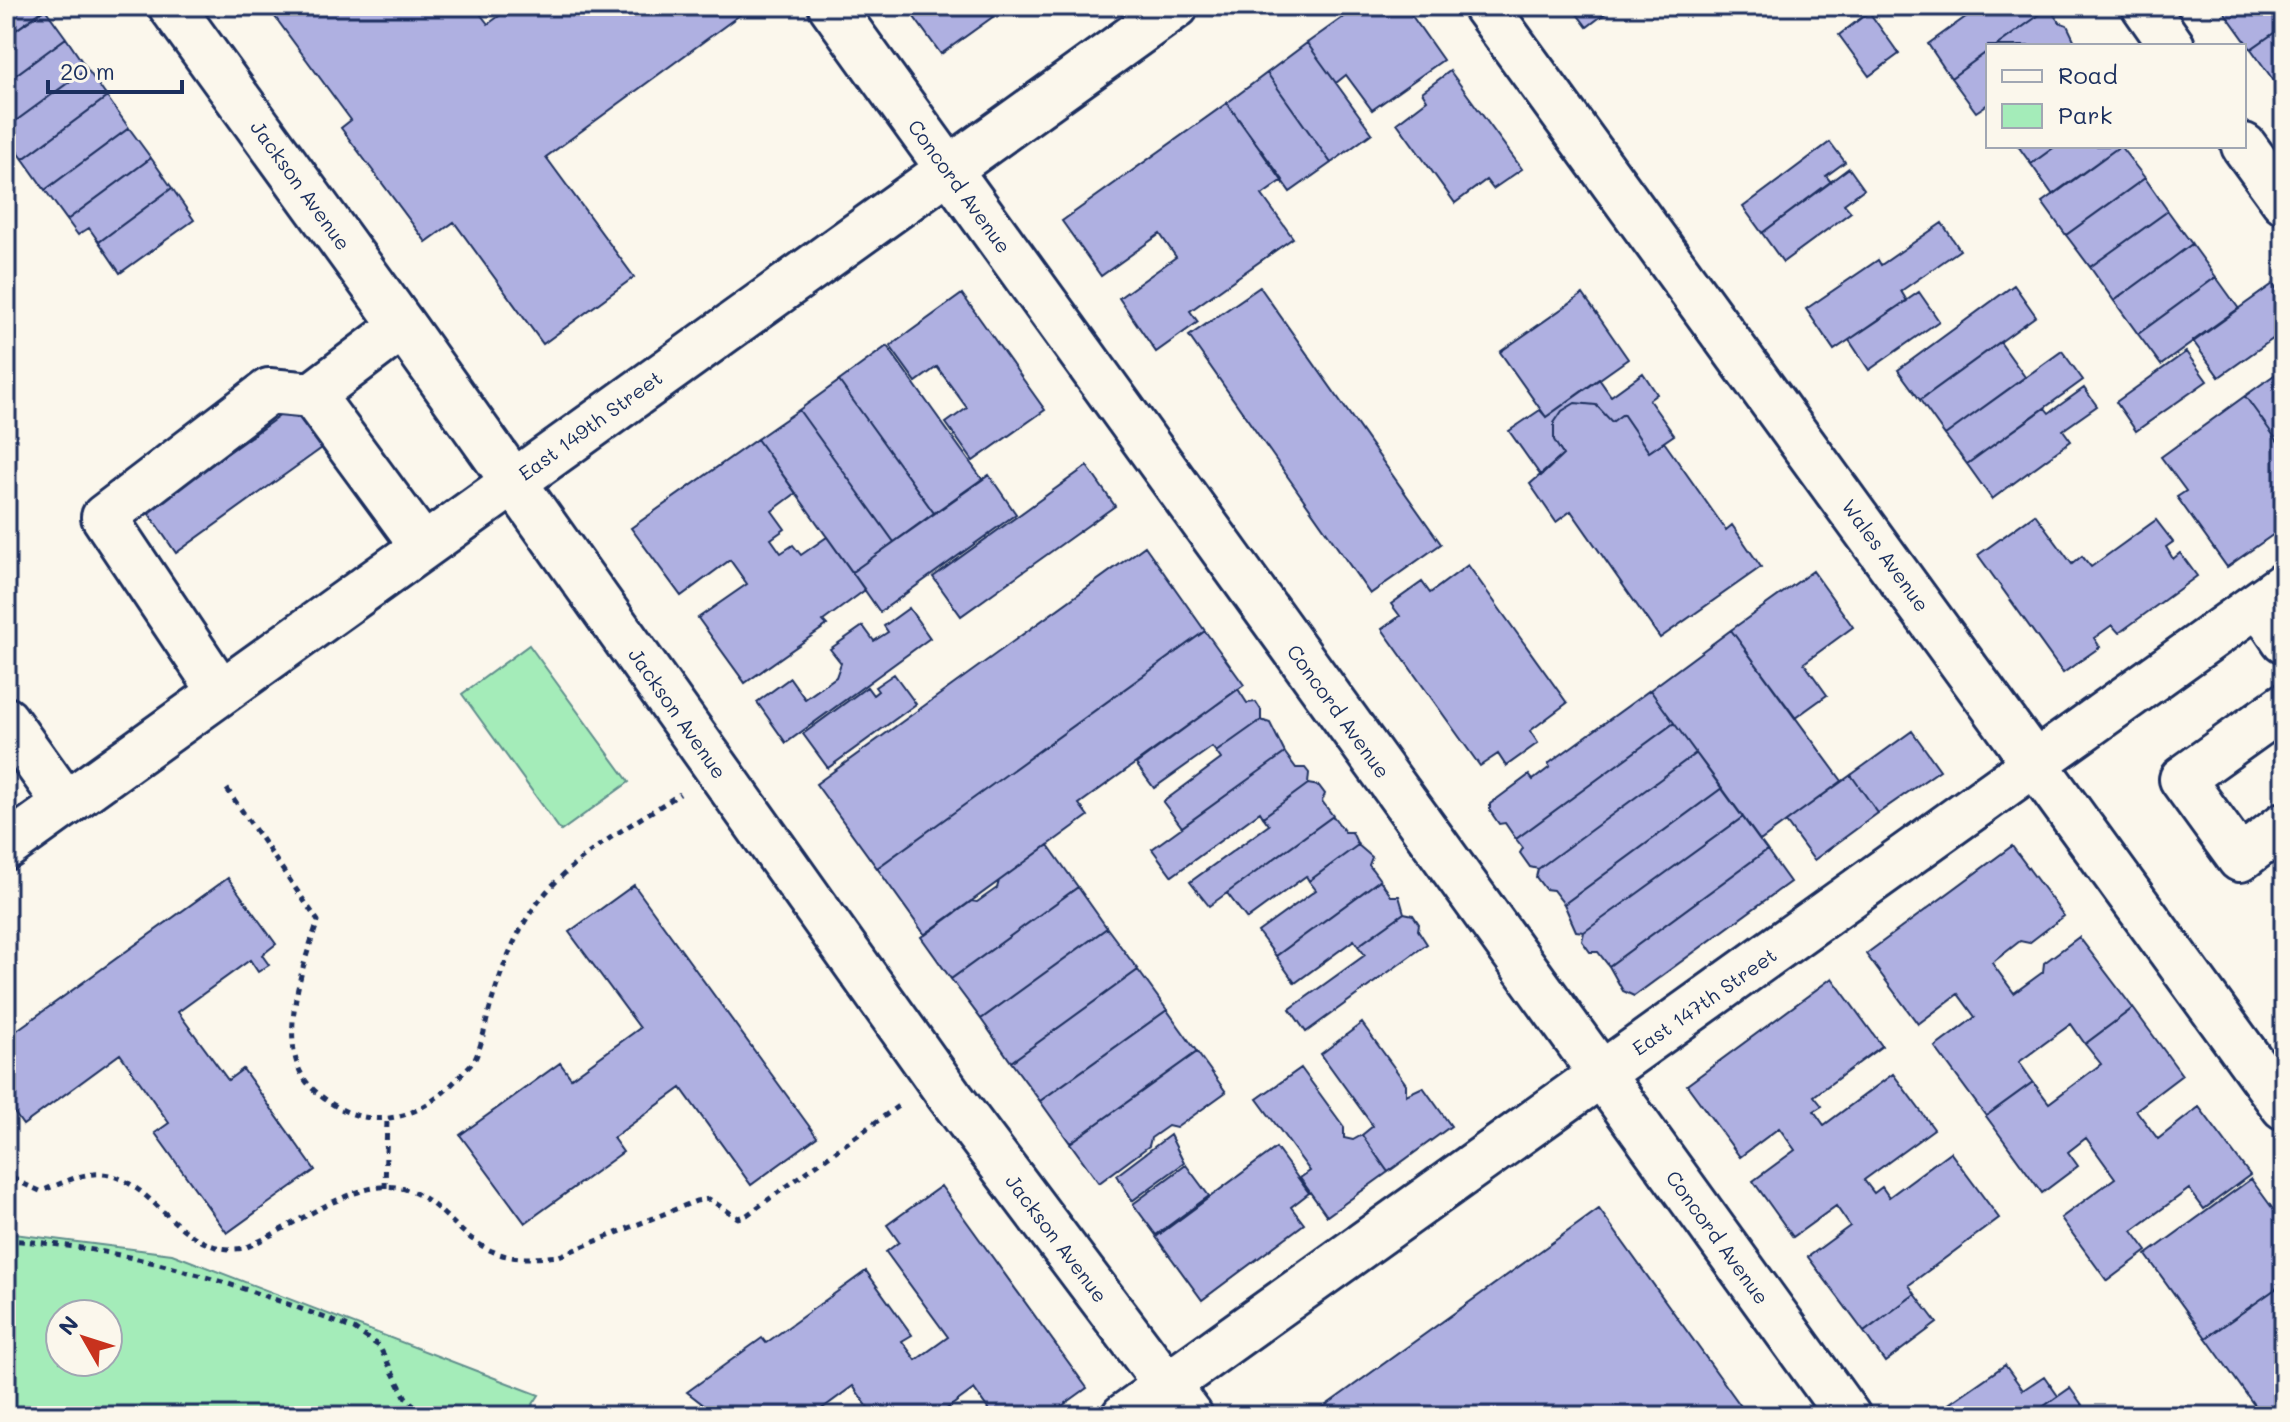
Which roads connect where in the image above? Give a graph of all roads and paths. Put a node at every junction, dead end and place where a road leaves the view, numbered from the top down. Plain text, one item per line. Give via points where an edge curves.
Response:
1 (171, 6) edge
2 (831, 6) edge
3 (1176, 6) edge
4 (1485, 6) edge
5 (2144, 6) edge
6 (2171, 44) edge
7 (2245, 148) edge
8 (946, 168) junction
9 (2284, 201) edge
10 (403, 326) junction
11 (312, 395) junction
12 (513, 481) junction
13 (423, 546) junction
14 (2272, 594) edge
15 (2284, 640) edge
16 (221, 692) junction
17 (2284, 706) edge
18 (6, 720) edge
19 (2038, 764) junction
20 (227, 789) dead end
21 (681, 793) dead end
22 (66, 804) junction
23 (2284, 825) edge
24 (6, 847) edge
25 (1601, 1074) junction
26 (904, 1102) dead end
27 (2284, 1107) edge
28 (387, 1120) junction
29 (6, 1168) edge
30 (385, 1188) junction
31 (6, 1240) edge
32 (1178, 1400) edge
33 (426, 1416) edge
34 (1124, 1416) edge
35 (1848, 1416) edge

1 - 10 street, Jackson Avenue
2 - 8 street, Concord Avenue
3 - 8 street, East 149th Street
4 - 19 street, Wales Avenue
5 - 6 street
7 - 9 street
8 - 12 street, East 149th Street
8 - 25 street, Concord Avenue
10 - 11 street
10 - 12 street, Jackson Avenue
11 - 13 street
11 - 16 street via 269,391 104,517
12 - 13 street, East 149th Street
12 - 32 street, Jackson Avenue via 949,1095
13 - 16 street, East 149th Street
14 - 15 street
14 - 19 street, East 147th Street
16 - 22 street, East 149th Street
17 - 23 street via 2182,779 2240,859
18 - 22 street
19 - 25 street, East 147th Street
19 - 27 street, Wales Avenue
20 - 28 path via 318,921 299,983 292,1028 296,1060 311,1088 338,1107
21 - 28 path via 572,868 536,905 501,972 475,1059 437,1100
22 - 24 street, East 149th Street
25 - 32 street, East 147th Street
25 - 35 street, Concord Avenue
26 - 30 path via 747,1215 738,1218 709,1199 696,1201 559,1256 512,1258 490,1251 427,1198 403,1188
28 - 30 path
29 - 30 path via 17,1181 40,1191 96,1173 110,1177 133,1187 192,1236 228,1251 274,1235 340,1200
31 - 33 path via 98,1250 176,1268 354,1329 379,1346 406,1398
32 - 34 street, East 147th Street

